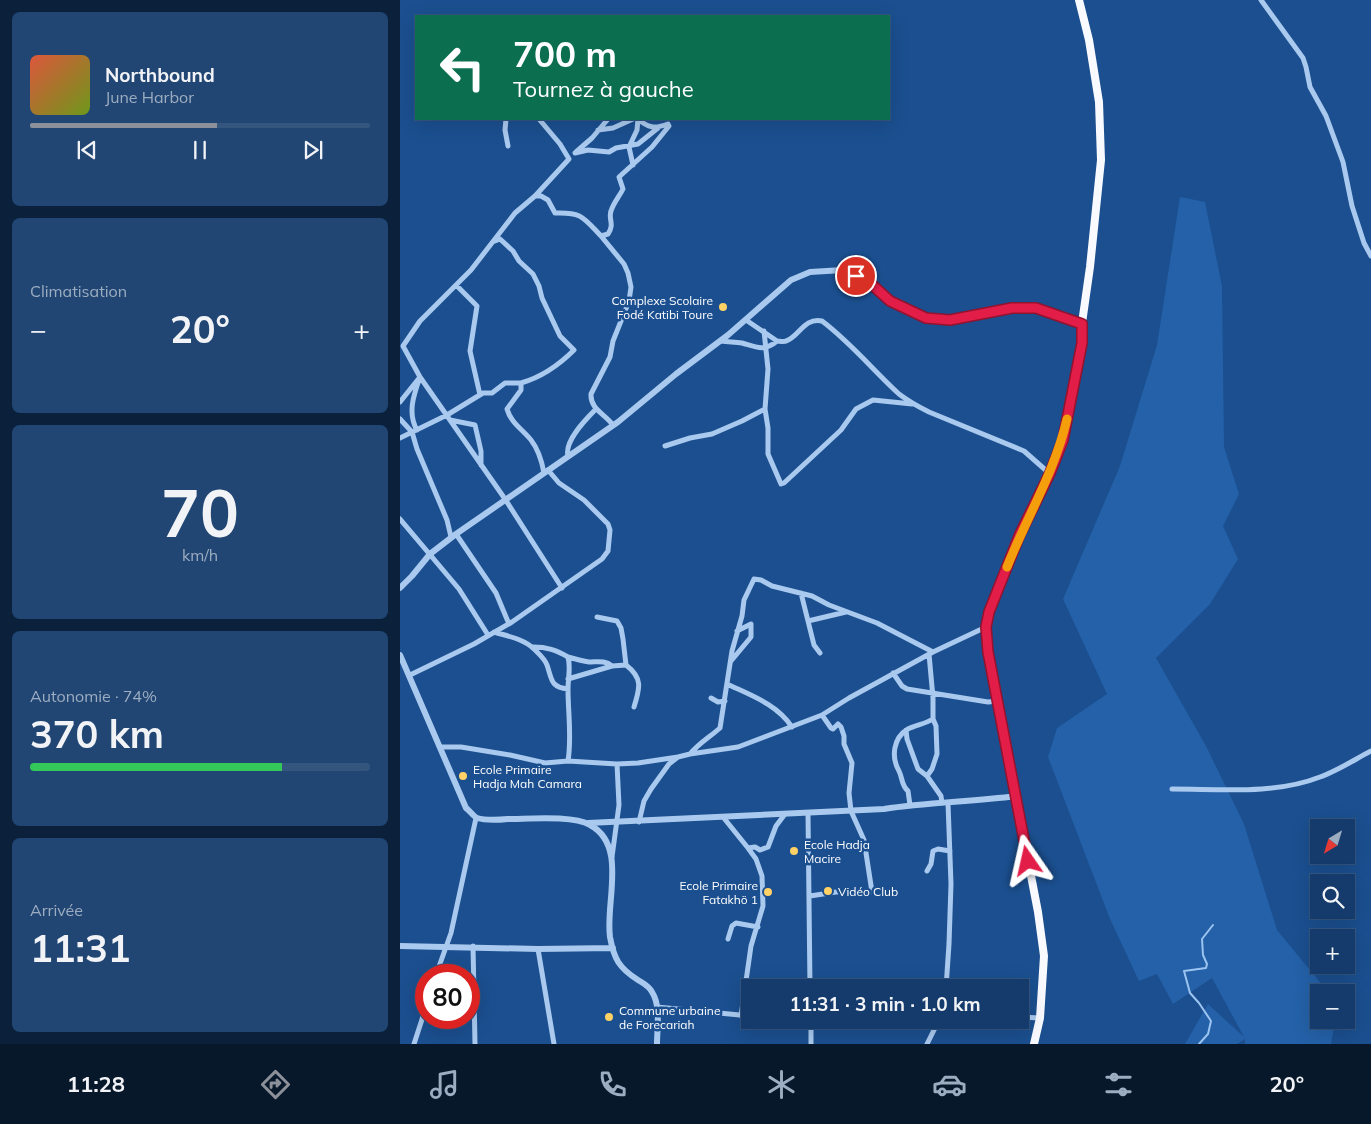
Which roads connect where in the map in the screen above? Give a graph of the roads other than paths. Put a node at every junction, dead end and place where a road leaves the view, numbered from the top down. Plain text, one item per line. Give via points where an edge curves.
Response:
1 (1080, 0) edge
2 (1261, 0) edge
3 (506, 120) edge
4 (540, 120) edge
5 (607, 120) edge
6 (631, 120) edge
7 (638, 120) edge
8 (639, 120) edge
9 (659, 127) junction
10 (598, 130) junction
11 (508, 146) dead end
12 (629, 147) junction
13 (575, 153) junction
14 (569, 160) junction
15 (633, 164) junction
16 (534, 196) junction
17 (601, 236) junction
18 (494, 242) junction
19 (1371, 256) edge
20 (456, 285) junction
21 (746, 320) junction
22 (1082, 324) junction
23 (764, 331) junction
24 (721, 341) junction
25 (777, 341) junction
26 (764, 347) junction
27 (420, 377) junction
28 (521, 383) junction
29 (480, 395) junction
30 (400, 402) edge
31 (915, 404) junction
32 (596, 409) junction
33 (765, 409) junction
34 (449, 418) junction
35 (400, 419) edge
36 (613, 425) junction
37 (414, 431) junction
38 (400, 438) edge
39 (665, 446) dead end
40 (568, 456) junction
41 (481, 465) junction
42 (546, 471) junction
43 (1050, 473) junction
44 (505, 499) junction
45 (400, 519) edge
46 (454, 536) junction
47 (430, 554) junction
48 (400, 588) edge
49 (562, 588) junction
50 (801, 593) junction
51 (846, 612) junction
52 (597, 617) dead end
53 (808, 621) junction
54 (509, 624) junction
55 (986, 627) junction
56 (737, 631) junction
57 (494, 632) junction
58 (488, 635) junction
59 (533, 648) junction
60 (820, 653) dead end
61 (931, 653) junction
62 (400, 655) edge
63 (568, 657) junction
64 (731, 661) junction
65 (626, 665) junction
66 (612, 666) junction
67 (893, 674) junction
68 (410, 675) junction
69 (568, 679) junction
70 (727, 684) junction
71 (568, 689) junction
72 (933, 692) junction
73 (711, 698) dead end
74 (725, 701) junction
75 (998, 701) junction
76 (634, 707) dead end
77 (822, 715) junction
78 (933, 718) junction
79 (792, 727) junction
80 (906, 730) junction
81 (441, 747) junction
82 (1371, 751) edge
83 (690, 754) junction
84 (678, 757) junction
85 (568, 761) junction
86 (617, 764) junction
87 (927, 776) junction
88 (1172, 789) dead end
89 (1016, 796) junction
90 (945, 803) junction
91 (910, 805) junction
92 (851, 810) junction
93 (808, 813) junction
94 (785, 814) junction
95 (476, 818) junction
96 (723, 818) junction
97 (616, 822) junction
98 (639, 822) junction
99 (588, 823) junction
100 (748, 848) junction
101 (950, 851) junction
102 (612, 856) junction
103 (927, 871) dead end
104 (810, 896) junction
105 (758, 927) junction
106 (728, 939) dead end
107 (400, 946) edge
108 (473, 946) junction
109 (445, 947) junction
110 (613, 948) junction
111 (538, 949) junction
112 (440, 964) edge
113 (746, 979) edge
114 (810, 979) edge
115 (947, 979) edge
116 (657, 1007) junction
117 (741, 1016) edge
118 (1029, 1017) edge
119 (1040, 1018) junction
120 (419, 1029) edge
121 (811, 1029) edge
122 (934, 1029) edge
123 (414, 1044) edge
124 (475, 1044) edge
125 (554, 1044) edge
126 (657, 1044) edge
127 (811, 1044) edge
128 (927, 1044) edge
129 (1034, 1044) edge

1 - 22 highway via 1100,102 1101,160
2 - 19 street via 1303,58 1310,87 1326,116 1343,162 1352,206
3 - 11 street
4 - 14 street
5 - 10 street
6 - 10 street
7 - 12 street
8 - 9 street via 646,126
9 - 12 street via 643,141
9 - 15 street via 669,126
10 - 13 street
12 - 13 street via 609,152 588,150
12 - 15 street
13 - 14 street
14 - 16 street
15 - 17 street via 619,177 624,190 610,213 613,222 610,230
16 - 17 street via 548,200 555,213 583,216
16 - 18 street
17 - 32 street via 624,264 631,287 610,357 591,394
18 - 20 street
18 - 28 street via 500,239 533,274 560,336 574,350 536,379
20 - 27 street via 420,321 403,346
20 - 29 street via 477,306 470,351
21 - 22 street via 791,280 810,272 843,270 868,281 890,301 926,318 950,320 1012,308 1036,308
21 - 23 street
21 - 24 street
22 - 43 highway via 1082,343 1070,409 1063,440
23 - 25 street
23 - 26 street
24 - 26 street via 742,343 752,348
24 - 36 street
25 - 26 street
25 - 31 street via 786,341 811,322 822,322
26 - 33 street via 768,369
27 - 30 street
27 - 34 street
27 - 37 street via 412,409
28 - 29 street via 505,383 492,393
28 - 42 street via 521,390 506,409 531,440
29 - 34 street
31 - 33 street via 873,400 856,409 841,430 781,484 768,454
31 - 43 street via 1024,450
32 - 36 street
32 - 40 street via 577,429
33 - 39 street via 712,434
34 - 37 street
34 - 41 street
34 - 41 street via 476,425
35 - 37 street
36 - 40 street
37 - 38 street
37 - 46 street via 417,449
40 - 42 street
41 - 44 street
42 - 44 street
42 - 49 street via 584,500 610,530 608,551 602,559
43 - 55 highway via 1020,534
44 - 46 street
44 - 49 street
45 - 47 street
46 - 47 street
46 - 54 street via 496,593
47 - 48 street
47 - 58 street via 459,589
49 - 54 street
50 - 51 street
50 - 53 street
50 - 56 street via 754,579 744,600
51 - 53 street
51 - 61 street via 877,623
52 - 65 street via 617,621
53 - 60 street via 814,645
54 - 57 street
55 - 61 street
55 - 75 highway
56 - 64 street
56 - 64 street via 750,624 750,637
57 - 58 street
57 - 59 street
58 - 68 street
59 - 63 street via 544,647
59 - 71 street via 546,663 553,683
61 - 67 street
61 - 72 street
62 - 68 street
63 - 66 street via 588,662 598,660
63 - 69 street via 571,666
64 - 70 street
65 - 66 street
65 - 76 street via 636,672 639,684
66 - 69 street
67 - 72 street via 904,688
67 - 77 street
68 - 81 street
69 - 71 street
70 - 74 street
70 - 79 street via 772,706
71 - 85 street
72 - 75 street
72 - 78 street
73 - 74 street
74 - 83 street via 720,728
75 - 89 highway
77 - 79 street
77 - 92 street via 832,728 838,724 842,727 844,744 852,763
78 - 80 street
78 - 87 street via 937,754
79 - 83 street via 738,747
80 - 87 street via 918,769
80 - 91 street via 894,750 896,766 908,791
81 - 85 street via 461,747 545,763
81 - 95 street via 466,808
82 - 88 street via 1320,777 1280,787
83 - 84 street
84 - 86 street
84 - 98 street via 650,789
85 - 86 street
86 - 97 street via 619,805
87 - 90 street
89 - 90 street
89 - 119 highway via 1044,956
90 - 91 street
90 - 101 street
91 - 92 street
92 - 93 street
92 - 104 street via 864,840 872,892
93 - 94 street
93 - 104 street
94 - 96 street
94 - 100 street via 776,826 768,847 760,850
95 - 99 street via 537,818
95 - 109 street via 451,933
96 - 98 street
96 - 100 street
97 - 98 street
97 - 99 street
97 - 102 street
99 - 102 street via 599,830
100 - 105 street via 762,876 763,906
101 - 103 street via 933,851 932,864
101 - 115 street
102 - 110 street via 610,937
104 - 114 street
105 - 106 street via 736,923
105 - 113 street via 751,946
107 - 109 street
108 - 109 street
108 - 111 street
108 - 124 street
109 - 112 street
110 - 111 street
110 - 116 street via 617,962 625,972 652,991
111 - 125 street
116 - 117 street
116 - 126 street
118 - 119 street
119 - 129 highway
120 - 123 street
121 - 127 street
122 - 128 street

